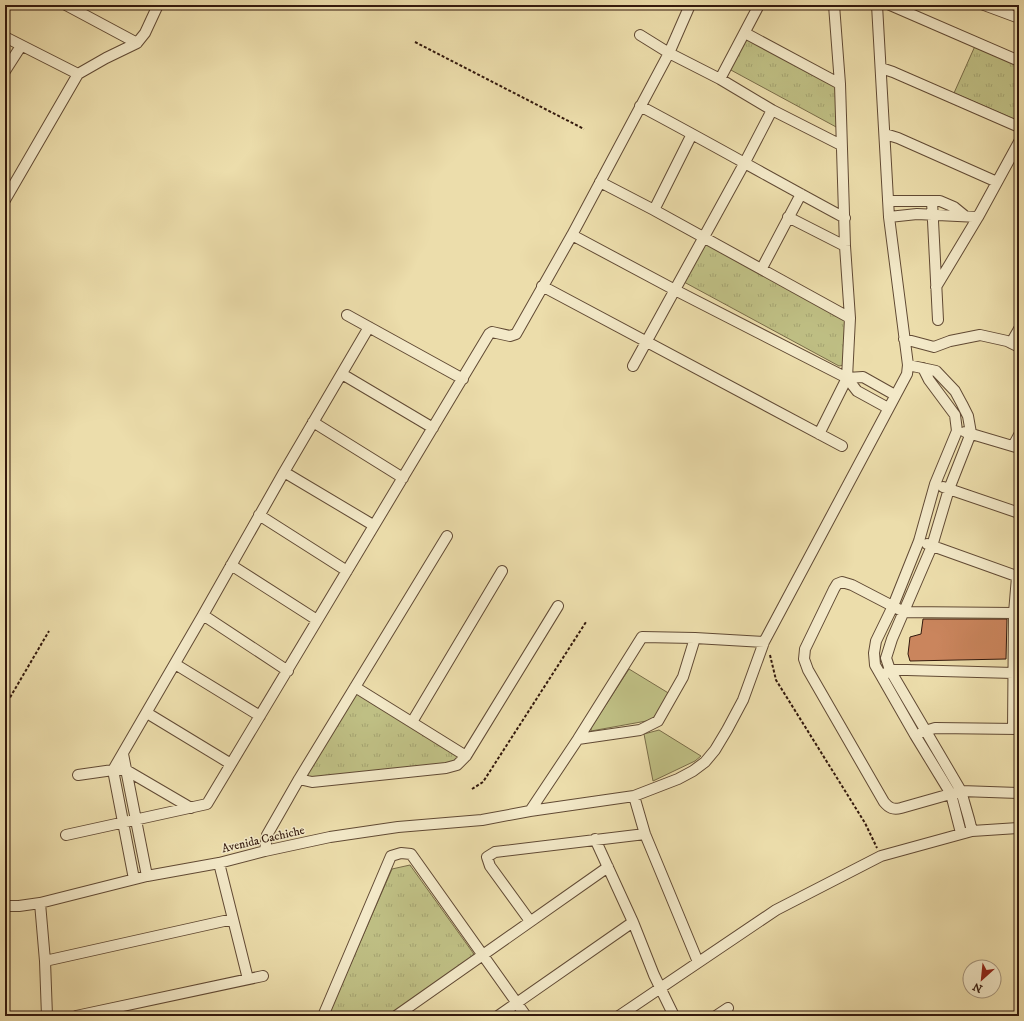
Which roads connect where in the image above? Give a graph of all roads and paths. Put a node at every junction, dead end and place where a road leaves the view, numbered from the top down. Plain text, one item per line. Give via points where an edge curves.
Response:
1 (66, 5) edge
2 (158, 5) edge
3 (690, 5) edge
4 (758, 5) edge
5 (834, 5) edge
6 (877, 5) edge
7 (890, 5) edge
8 (984, 5) edge
9 (1019, 18) edge
10 (745, 33) junction
11 (640, 35) dead end
12 (5, 37) edge
13 (415, 42) dead end
14 (138, 43) junction
15 (21, 46) junction
16 (669, 53) junction
17 (1019, 61) edge
18 (881, 68) junction
19 (5, 72) edge
20 (78, 74) junction
21 (720, 79) junction
22 (840, 84) junction
23 (640, 106) junction
24 (772, 110) junction
25 (1019, 127) edge
26 (584, 129) dead end
27 (692, 134) junction
28 (885, 134) junction
29 (1019, 142) edge
30 (841, 145) junction
31 (744, 164) junction
32 (600, 182) junction
33 (997, 182) junction
34 (801, 194) junction
35 (5, 200) edge
36 (888, 201) junction
37 (932, 201) junction
38 (654, 210) junction
39 (932, 214) junction
40 (965, 216) junction
41 (788, 217) junction
42 (889, 217) junction
43 (978, 217) junction
44 (844, 218) junction
45 (572, 235) junction
46 (703, 236) junction
47 (845, 246) junction
48 (762, 268) junction
49 (542, 286) junction
50 (936, 287) junction
51 (675, 290) junction
52 (347, 315) dead end
53 (850, 318) junction
54 (938, 320) dead end
55 (369, 327) junction
56 (1019, 329) edge
57 (904, 339) junction
58 (646, 340) junction
59 (1015, 345) edge
60 (908, 365) junction
61 (632, 366) dead end
62 (923, 368) junction
63 (342, 374) junction
64 (847, 378) junction
65 (463, 379) junction
66 (895, 395) junction
67 (888, 408) junction
68 (313, 422) junction
69 (433, 428) junction
70 (957, 430) junction
71 (971, 433) junction
72 (820, 434) junction
73 (1019, 435) edge
74 (842, 446) dead end
75 (1016, 447) edge
76 (284, 472) junction
77 (403, 478) junction
78 (935, 484) junction
79 (949, 489) junction
80 (1019, 513) edge
81 (259, 515) junction
82 (373, 525) junction
83 (447, 536) dead end
84 (919, 540) junction
85 (932, 546) junction
86 (231, 565) junction
87 (347, 571) junction
88 (502, 571) dead end
89 (1018, 577) edge
90 (558, 606) dead end
91 (893, 606) junction
92 (904, 612) junction
93 (1014, 613) junction
94 (203, 615) junction
95 (317, 620) junction
96 (586, 622) dead end
97 (49, 631) dead end
98 (695, 638) junction
99 (764, 642) junction
100 (175, 664) junction
101 (288, 670) junction
102 (890, 670) junction
103 (1013, 673) junction
104 (881, 675) junction
105 (355, 687) junction
106 (5, 706) edge
107 (147, 713) junction
108 (260, 716) junction
109 (412, 722) junction
110 (1016, 729) edge
111 (926, 730) junction
112 (915, 735) junction
113 (578, 738) junction
114 (123, 754) junction
115 (466, 756) junction
116 (232, 764) junction
117 (113, 770) junction
118 (126, 770) junction
119 (78, 775) dead end
120 (299, 779) junction
121 (472, 789) dead end
122 (956, 792) junction
123 (1019, 793) edge
124 (634, 796) junction
125 (191, 808) junction
126 (530, 811) junction
127 (136, 820) junction
128 (124, 822) junction
129 (1019, 828) edge
130 (972, 831) junction
131 (961, 833) junction
132 (645, 834) junction
133 (66, 835) dead end
134 (595, 839) junction
135 (265, 851) junction
136 (881, 856) junction
137 (219, 863) junction
138 (608, 867) junction
139 (147, 876) junction
140 (134, 879) junction
141 (40, 903) junction
142 (5, 906) edge
143 (233, 920) junction
144 (530, 921) junction
145 (633, 922) junction
146 (482, 956) junction
147 (45, 961) junction
148 (698, 962) junction
149 (263, 976) dead end
150 (248, 979) junction
151 (660, 988) junction
152 (517, 1003) junction
153 (728, 1008) dead end
154 (47, 1016) edge
155 (76, 1016) edge
156 (323, 1016) edge
157 (396, 1016) edge
158 (498, 1016) edge
159 (526, 1016) edge
160 (619, 1016) edge
161 (674, 1016) edge
162 (716, 1016) edge

1 - 14 street
2 - 14 street
3 - 16 street
4 - 10 street
5 - 22 street
6 - 18 street
7 - 17 street
8 - 9 street
10 - 21 street
10 - 22 street
11 - 16 street
12 - 15 street
13 - 26 path
14 - 20 street
15 - 19 street
15 - 20 street
16 - 21 street
16 - 23 street
18 - 25 street
18 - 28 street
20 - 35 street
21 - 24 street
22 - 30 street
23 - 27 street
23 - 32 street
24 - 30 street
24 - 31 street
27 - 31 street
27 - 38 street
28 - 33 street
28 - 36 street
29 - 33 street
30 - 44 street
31 - 34 street
31 - 46 street
32 - 38 street
32 - 45 street
33 - 43 street
34 - 41 street
34 - 44 street
36 - 37 street
36 - 42 street
37 - 39 street
37 - 40 street via 940,201 954,207
38 - 46 street
39 - 40 street
39 - 42 street
39 - 50 street
40 - 43 street
41 - 47 street
41 - 48 street
42 - 57 street
43 - 50 street
44 - 47 street
45 - 49 street
45 - 51 street
46 - 48 street
46 - 51 street
47 - 53 street
48 - 53 street
49 - 58 street
49 - 65 street via 516,334 489,334
50 - 54 street
51 - 58 street
51 - 64 street
52 - 55 street
53 - 64 street
55 - 63 street
55 - 65 street
56 - 59 street
57 - 59 street via 934,347 980,335
57 - 60 street
58 - 61 street
58 - 72 street
60 - 62 street
60 - 66 street, Avenida Cachiche via 907,374
62 - 70 street via 955,415
62 - 71 street via 936,371 955,391 968,416
63 - 68 street
63 - 69 street
64 - 66 street via 863,377
64 - 67 street via 857,391
64 - 72 street
65 - 69 street
66 - 67 street, Avenida Cachiche
67 - 99 street, Avenida Cachiche
68 - 76 street
68 - 77 street
69 - 77 street
70 - 71 street
70 - 78 street
71 - 75 street
71 - 79 street
72 - 74 street
73 - 75 street
76 - 81 street
76 - 82 street
77 - 82 street
78 - 79 street
78 - 84 street
79 - 80 street
79 - 85 street
81 - 86 street
81 - 87 street
82 - 87 street
83 - 105 street
84 - 85 street
84 - 91 street
85 - 89 street
85 - 92 street
86 - 94 street
86 - 95 street
87 - 95 street
88 - 109 street
89 - 93 street
90 - 115 street
91 - 92 street
91 - 104 street via 876,641 875,665
91 - 122 street via 852,585 842,582 837,584 805,649 805,665 887,806 897,809
92 - 93 street
92 - 102 street via 886,658
93 - 103 street
94 - 100 street
94 - 101 street
95 - 101 street
96 - 121 path via 483,782
97 - 106 path
98 - 99 street
98 - 113 street via 642,637
98 - 113 street via 683,677 658,721 640,730
99 - 124 street, Avenida Cachiche via 743,700 719,743 705,762 678,779
99 - 136 path via 776,680 865,823
100 - 107 street
100 - 108 street
101 - 108 street
102 - 103 street
102 - 104 street
102 - 111 street
103 - 110 street
104 - 112 street
105 - 109 street
105 - 120 street
107 - 114 street
107 - 116 street
108 - 116 street
109 - 115 street
110 - 111 street
111 - 112 street
111 - 122 street
112 - 122 street
113 - 126 street
114 - 117 street
114 - 118 street
115 - 120 street via 457,765 446,768 312,782
116 - 125 street via 207,804
117 - 118 street
117 - 119 street
117 - 128 street
118 - 125 street
118 - 127 street
120 - 135 street via 267,836
122 - 123 street
122 - 130 street via 970,819
122 - 131 street
124 - 126 street, Avenida Cachiche
124 - 132 street
125 - 127 street
126 - 135 street, Avenida Cachiche via 482,820 398,827 330,837
127 - 128 street
127 - 139 street
128 - 133 street
128 - 140 street
129 - 130 street
130 - 131 street
131 - 136 street
132 - 134 street
132 - 148 street
134 - 138 street
134 - 144 street via 495,852 487,857 490,866
135 - 137 street, Avenida Cachiche
136 - 148 street via 776,910
137 - 139 street, Avenida Cachiche
137 - 143 street
138 - 144 street
138 - 145 street
139 - 140 street, Avenida Cachiche
140 - 141 street, Avenida Cachiche
141 - 142 street, Avenida Cachiche
141 - 147 street
143 - 147 street
143 - 150 street
144 - 146 street
145 - 151 street
145 - 152 street
146 - 152 street
146 - 156 street via 411,854 391,856
146 - 157 street
147 - 154 street
148 - 151 street
149 - 150 street
150 - 155 street
151 - 160 street
151 - 161 street
152 - 158 street
152 - 159 street
153 - 162 street

